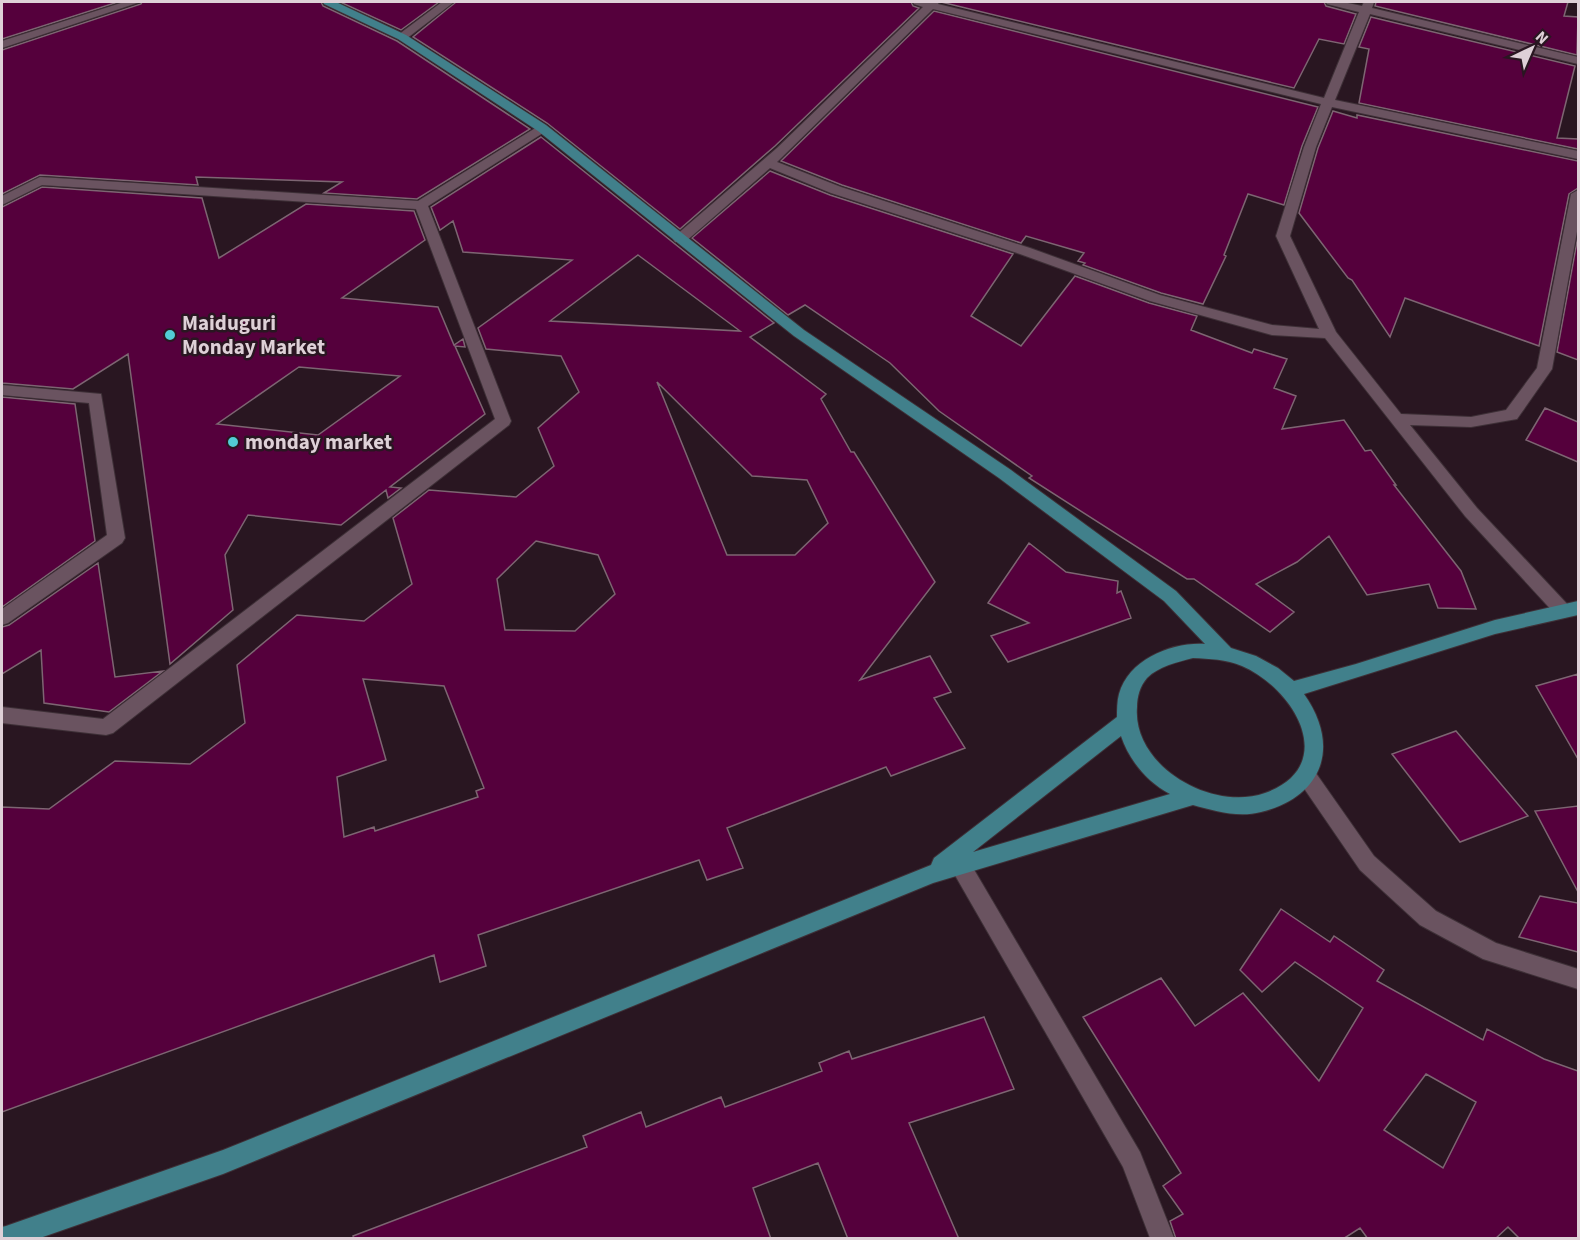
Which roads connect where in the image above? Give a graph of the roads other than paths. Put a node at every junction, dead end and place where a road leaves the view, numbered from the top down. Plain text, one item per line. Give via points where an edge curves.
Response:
1 (134, 2) edge
2 (328, 2) edge
3 (448, 2) edge
4 (1331, 2) edge
5 (928, 3) edge
6 (1367, 6) edge
7 (402, 37) junction
8 (2, 45) edge
9 (1578, 60) edge
10 (1327, 102) junction
11 (542, 128) junction
12 (1578, 155) edge
13 (769, 164) junction
14 (1578, 194) edge
15 (2, 201) edge
16 (421, 205) junction
17 (680, 239) junction
18 (1329, 334) junction
19 (2, 390) edge
20 (1396, 419) junction
21 (1571, 609) edge
22 (2, 618) edge
23 (1225, 653) junction
24 (1290, 690) junction
25 (2, 715) edge
26 (1126, 721) junction
27 (1306, 775) junction
28 (1193, 796) junction
29 (959, 863) junction
30 (931, 874) junction
31 (1578, 979) edge
32 (6, 1239) edge
33 (1162, 1239) edge

1 - 8 street
2 - 7 main road
3 - 7 street
4 - 6 street
5 - 10 street
5 - 13 street
6 - 9 street
6 - 10 street
7 - 11 main road
10 - 12 street
10 - 18 street via 1283,236
11 - 16 street
11 - 17 main road
13 - 17 street
13 - 18 street via 1155,298 1272,330
14 - 20 street via 1544,369 1511,415 1471,422
15 - 16 street via 40,181
16 - 25 street via 503,421 106,727
17 - 23 main road via 799,333 1005,474 1170,596
18 - 20 street
19 - 22 street via 96,398 116,538
20 - 21 street via 1471,512
21 - 24 main road via 1495,627
23 - 24 main road via 1264,669
23 - 26 main road via 1183,653 1164,658 1141,672 1128,694
24 - 27 main road via 1305,710 1314,732 1314,755
26 - 28 main road via 1131,739 1154,772
26 - 30 main road
27 - 28 main road via 1287,794 1259,804 1226,805
27 - 31 street via 1367,863 1428,918 1491,952
28 - 29 main road
29 - 30 main road
29 - 33 street via 1132,1160
30 - 32 main road via 223,1162

